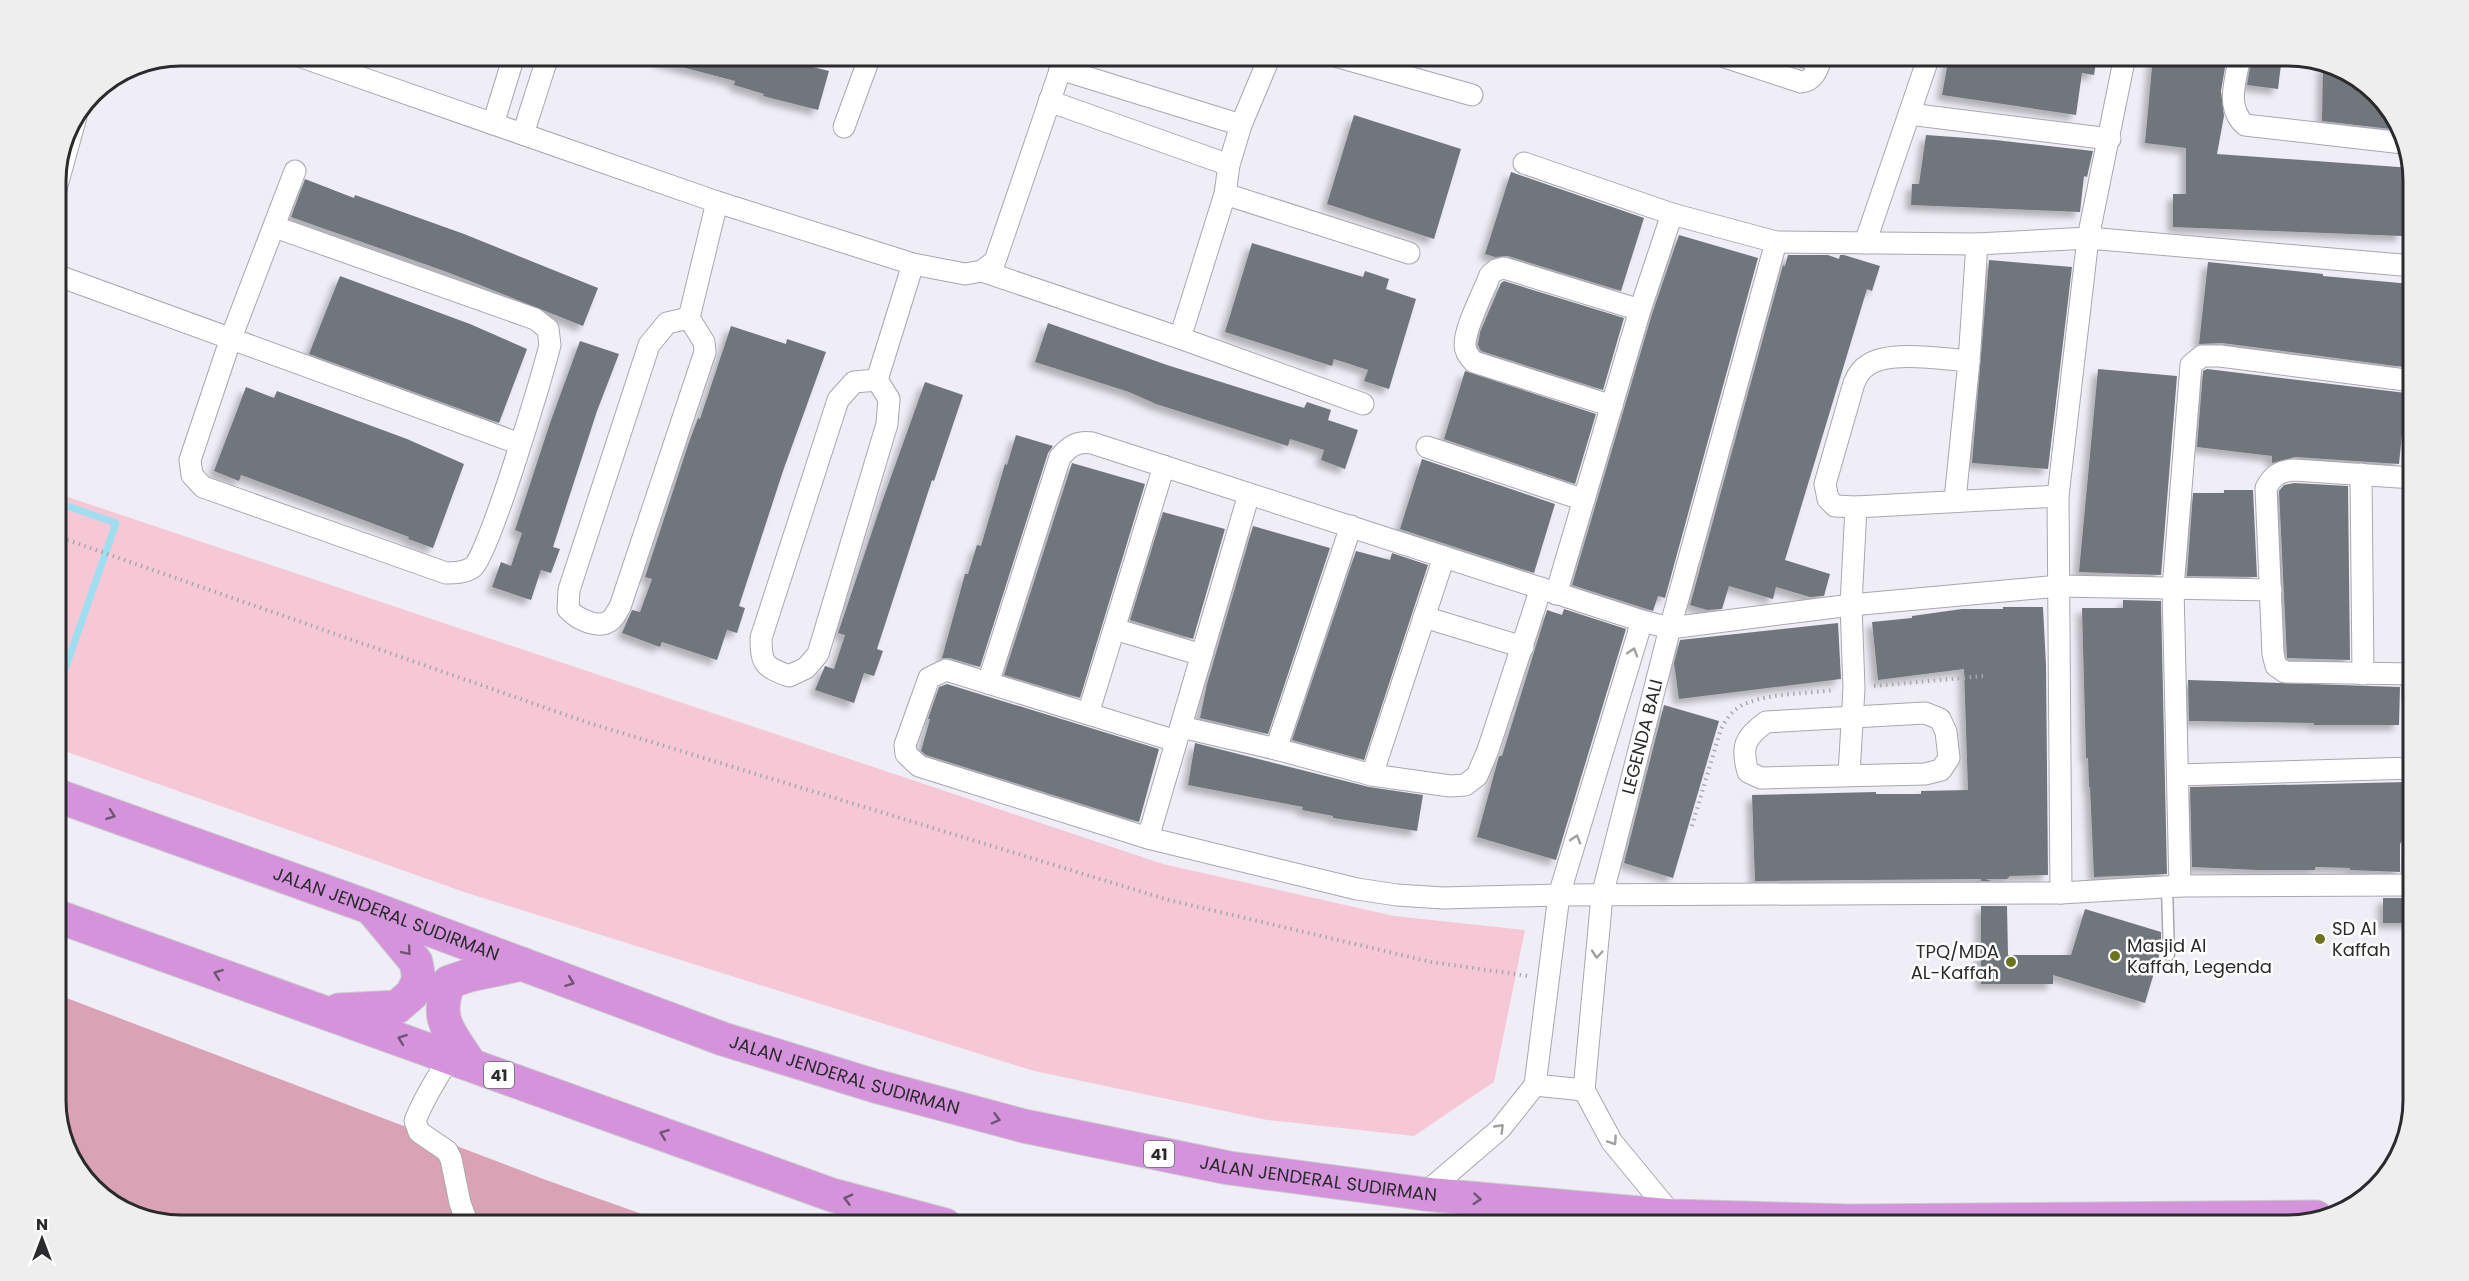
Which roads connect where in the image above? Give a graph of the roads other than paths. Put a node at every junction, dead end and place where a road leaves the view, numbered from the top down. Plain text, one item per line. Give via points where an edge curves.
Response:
1 (328, 66) edge
2 (511, 66) edge
3 (545, 66) edge
4 (866, 66) edge
5 (1061, 66) edge
6 (1073, 66) edge
7 (1266, 66) edge
8 (1370, 66) edge
9 (1752, 66) edge
10 (1814, 66) edge
11 (1926, 66) edge
12 (2123, 66) edge
13 (2239, 66) edge
14 (1472, 95) dead end
15 (1049, 101) junction
16 (1909, 114) junction
17 (493, 124) junction
18 (1241, 125) junction
19 (844, 127) dead end
20 (523, 134) junction
21 (2109, 139) junction
22 (2396, 142) edge
23 (1524, 163) dead end
24 (1229, 165) junction
25 (295, 171) dead end
26 (1224, 194) junction
27 (717, 202) junction
28 (1672, 214) junction
29 (275, 227) junction
30 (2088, 238) junction
31 (1776, 242) junction
32 (1865, 243) junction
33 (1977, 244) junction
34 (1409, 253) dead end
35 (913, 264) junction
36 (2403, 265) edge
37 (982, 271) junction
38 (66, 279) edge
39 (1640, 310) junction
40 (688, 318) junction
41 (231, 338) junction
42 (1180, 338) junction
43 (1969, 360) junction
44 (877, 380) junction
45 (2403, 380) edge
46 (1363, 404) dead end
47 (1612, 406) junction
48 (520, 444) junction
49 (1427, 447) dead end
50 (1164, 466) junction
51 (2361, 474) junction
52 (2403, 477) edge
53 (1249, 494) junction
54 (2058, 496) junction
55 (1584, 500) junction
56 (1955, 500) junction
57 (1856, 507) junction
58 (1351, 526) junction
59 (1444, 557) junction
60 (2059, 586) junction
61 (2173, 588) junction
62 (2271, 590) junction
63 (1549, 591) junction
64 (1851, 605) junction
65 (1424, 617) junction
66 (1642, 621) junction
67 (1670, 628) junction
68 (1114, 629) junction
69 (1523, 647) junction
70 (1202, 655) junction
71 (2363, 674) junction
72 (2403, 674) edge
73 (988, 683) junction
74 (1088, 714) junction
75 (1851, 717) junction
76 (1178, 734) junction
77 (1276, 749) junction
78 (2403, 768) edge
79 (1372, 775) junction
80 (1849, 775) junction
81 (2178, 775) junction
82 (66, 799) edge
83 (1148, 838) junction
84 (2403, 885) edge
85 (2173, 886) junction
86 (2061, 893) junction
87 (1559, 895) junction
88 (1602, 896) junction
89 (369, 907) junction
90 (66, 919) edge
91 (2169, 955) dead end
92 (522, 964) junction
93 (322, 1011) junction
94 (460, 1060) junction
95 (1535, 1085) junction
96 (1584, 1090) junction
97 (1424, 1194) junction
98 (464, 1215) edge
99 (905, 1215) edge
100 (1662, 1215) edge
101 (1672, 1215) edge

1 - 17 street
2 - 17 street
3 - 20 street
4 - 19 street
5 - 15 street
6 - 18 street
7 - 18 street
8 - 14 street
9 - 10 street via 1801,82 1813,77
11 - 16 street
12 - 21 street
13 - 22 street via 2233,106 2236,117 2245,125
15 - 24 street
15 - 37 street via 1004,239 995,261
16 - 21 street
16 - 32 street
17 - 20 street
18 - 24 street
20 - 27 street
21 - 30 street
23 - 28 street
24 - 26 street
25 - 29 street
26 - 34 street
26 - 42 street
27 - 35 street
27 - 40 street
28 - 31 street
28 - 39 street
29 - 41 street
29 - 48 street via 535,319 548,329 550,345
30 - 33 street
30 - 36 street
30 - 54 street
31 - 32 street
31 - 67 street, LEGENDA BALI
32 - 33 street
33 - 43 street
35 - 37 street via 965,274
35 - 44 street
37 - 42 street
38 - 41 street
39 - 47 street
39 - 47 street via 1504,268 1490,275 1466,335 1465,347 1474,362
40 - 40 street via 704,342 705,352 620,607 612,619 597,624 575,616 568,609 569,590 649,345 667,323
41 - 48 street
41 - 48 street via 190,460 192,475 203,487 446,573 462,572 474,567 484,549
42 - 46 street
43 - 56 street
43 - 57 street via 1889,357 1868,364 1860,372 1825,484 1828,499 1835,506
44 - 44 street via 889,399 887,424 818,654 806,668 789,676 770,669 761,657 761,638 838,400 854,382
45 - 61 street via 2220,356 2202,356 2191,365
47 - 55 street
49 - 55 street
50 - 53 street
50 - 68 street
50 - 73 street via 1081,442 1070,446 1060,457
51 - 52 street
51 - 62 street via 2294,470 2272,477 2266,488
51 - 71 street
53 - 58 street
53 - 70 street
54 - 56 street
54 - 60 street
55 - 63 street
56 - 57 street
57 - 64 street
58 - 59 street
58 - 77 street
59 - 63 street
59 - 65 street
60 - 61 street
60 - 64 street
60 - 86 street
61 - 62 street
61 - 81 street
62 - 71 street via 2276,666 2285,672
63 - 66 street
63 - 69 street
64 - 67 street
64 - 75 street
65 - 69 street
65 - 79 street
66 - 67 street
87 -> 66 street, LEGENDA BALI
67 - 88 street, LEGENDA BALI
68 - 70 street
68 - 74 street
69 - 79 street via 1476,777 1466,785 1450,786
70 - 76 street
71 - 72 street
73 - 74 street
73 - 83 street via 946,670 929,678 905,745 911,760 918,766
74 - 76 street
75 - 80 street
75 - 80 street via 1925,712 1940,719 1949,758 1941,770 1925,774
75 - 80 street via 1766,722 1746,741 1744,756 1748,772 1761,778
76 - 77 street
76 - 83 street
77 - 79 street
78 - 81 street
81 - 85 street
82 -> 89 highway, JALAN JENDERAL SUDIRMAN / 41
83 - 87 street via 1397,896
84 - 85 street
85 - 86 street
85 - 91 lane
86 - 88 street
87 - 88 street
87 - 95 street, LEGENDA BALI
88 -> 96 street, LEGENDA BALI
89 - 92 highway, JALAN JENDERAL SUDIRMAN / 41
89 -> 93 highway via 416,962 419,979 412,994 397,1007
93 -> 90 highway, 41
92 - 94 highway via 449,982 443,999 443,1020
92 -> 97 highway, JALAN JENDERAL SUDIRMAN / 41 via 723,1039 1024,1126 1229,1168
94 -> 93 highway, 41
94 - 98 street via 424,1095 415,1121 420,1132 447,1151
99 -> 94 highway, 41 via 832,1195
95 - 96 street
97 -> 95 street via 1500,1129
96 -> 101 street via 1612,1142
97 -> 100 highway, JALAN JENDERAL SUDIRMAN / 41

